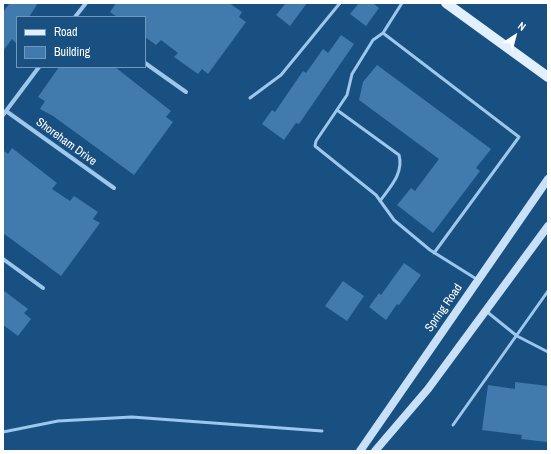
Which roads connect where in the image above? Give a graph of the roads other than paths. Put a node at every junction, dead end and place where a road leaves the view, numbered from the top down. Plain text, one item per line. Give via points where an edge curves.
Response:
1 (86, 3) edge
2 (340, 3) edge
3 (402, 3) edge
4 (446, 3) edge
5 (78, 16) edge
6 (383, 33) junction
7 (146, 64) edge
8 (38, 68) edge
9 (548, 77) edge
10 (186, 92) dead end
11 (250, 98) dead end
12 (337, 110) junction
13 (6, 111) junction
14 (3, 116) edge
15 (548, 179) edge
16 (114, 188) dead end
17 (380, 201) junction
18 (547, 231) edge
19 (434, 253) junction
20 (3, 259) edge
21 (478, 280) junction
22 (43, 288) dead end
23 (548, 291) edge
24 (486, 312) junction
25 (517, 336) junction
26 (548, 352) edge
27 (452, 425) dead end
28 (322, 431) dead end
29 (3, 432) edge
30 (362, 449) edge
31 (376, 449) edge

1 - 5 street
2 - 11 lane via 281,75
3 - 6 lane
4 - 9 main road
6 - 12 lane via 373,40 352,74 347,95
6 - 19 lane via 519,137
7 - 10 street
8 - 13 street
12 - 17 lane via 315,146
12 - 17 lane via 399,156 399,174
13 - 14 street
13 - 16 street, Shoreham Drive
15 - 21 main road, Spring Road
17 - 19 lane via 394,220
18 - 24 main road
19 - 21 lane
20 - 22 street
21 - 30 main road, Spring Road
23 - 25 lane
24 - 25 lane
24 - 31 main road via 428,389
25 - 26 lane
25 - 27 lane
28 - 29 lane via 132,417 58,421

